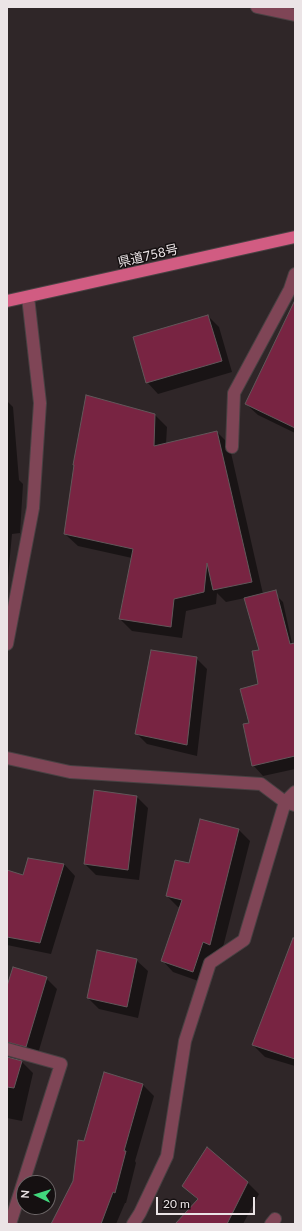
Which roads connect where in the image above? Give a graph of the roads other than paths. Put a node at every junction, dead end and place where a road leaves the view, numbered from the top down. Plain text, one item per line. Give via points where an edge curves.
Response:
1 (257, 7) edge
2 (295, 15) edge
3 (295, 238) edge
4 (295, 274) edge
5 (28, 297) junction
6 (7, 301) edge
7 (232, 447) dead end
8 (7, 644) edge
9 (7, 758) edge
10 (295, 792) edge
11 (290, 804) edge
12 (7, 1049) edge
13 (10, 1224) edge
14 (133, 1224) edge

1 - 2 street
3 - 5 main road, 県道758号
4 - 7 street via 290,289 234,393
5 - 6 main road, 県道758号
5 - 8 street via 40,403 33,508
9 - 11 street via 70,772 261,784
10 - 11 street
11 - 14 street via 244,940 210,963 185,1041 167,1156
12 - 13 street via 60,1064

